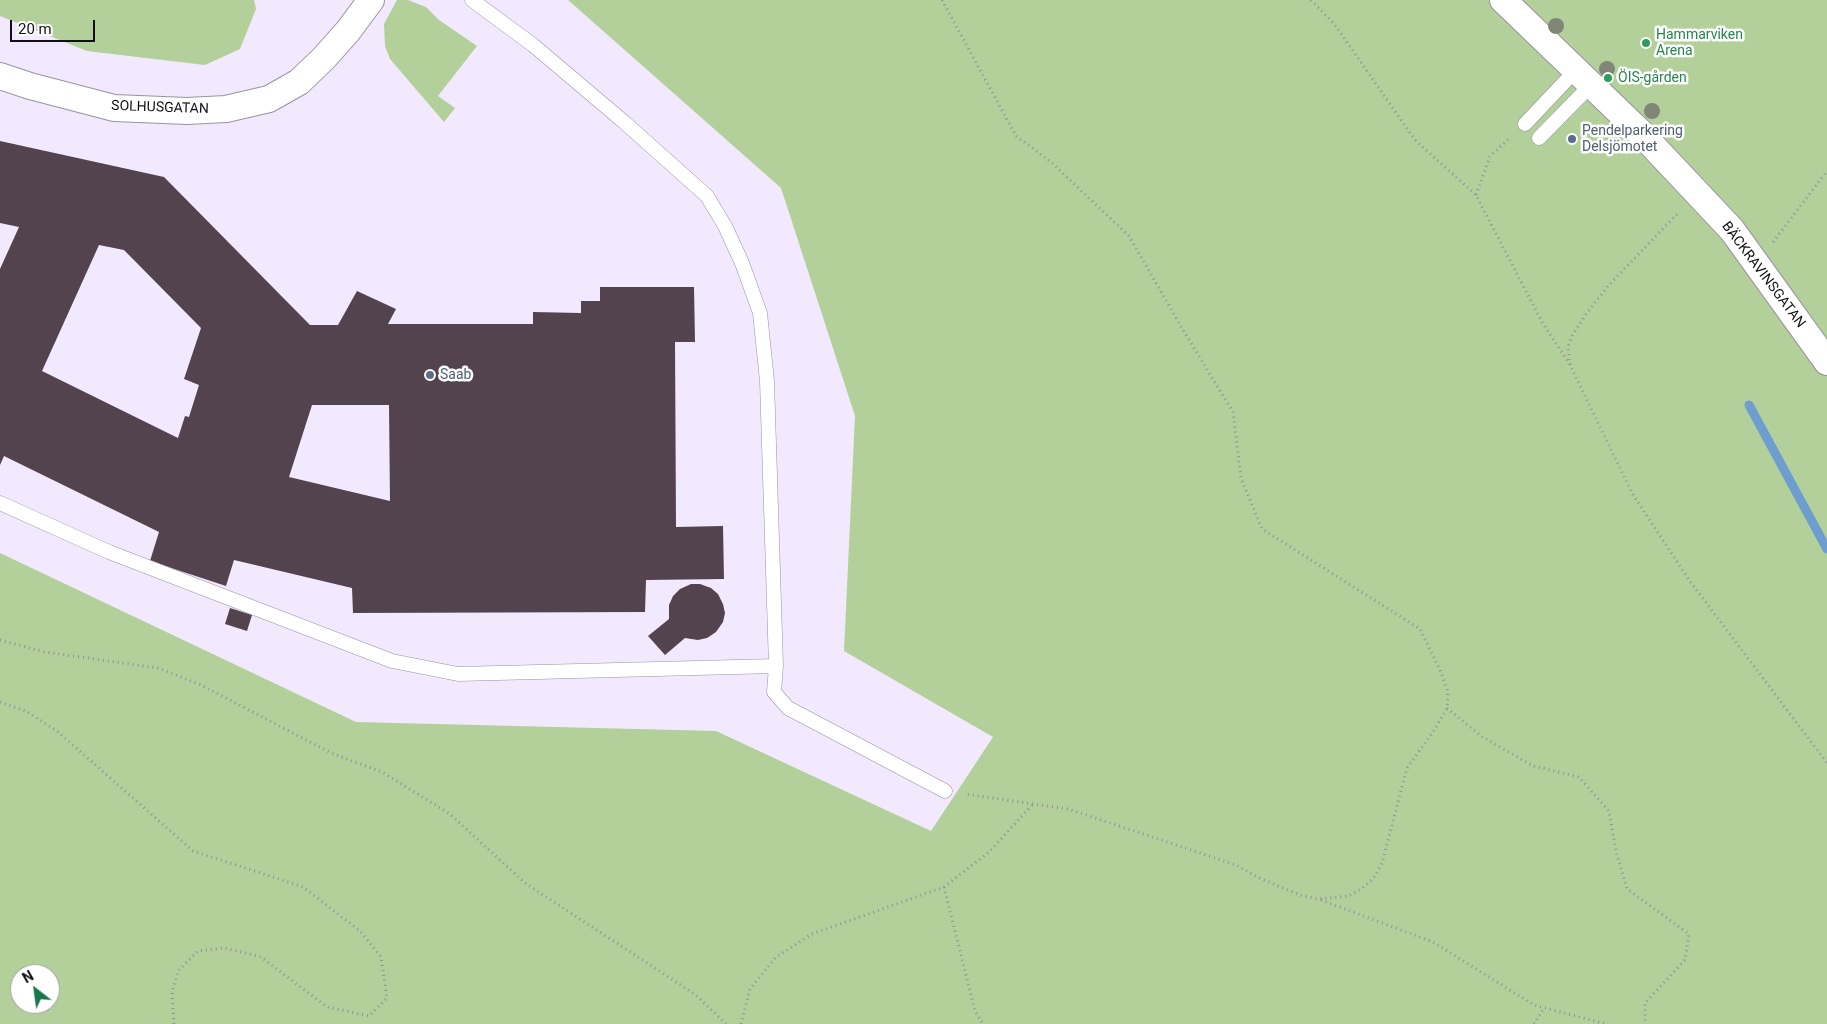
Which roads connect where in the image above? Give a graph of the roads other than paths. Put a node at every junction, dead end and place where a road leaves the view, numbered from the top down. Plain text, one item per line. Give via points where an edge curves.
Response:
1 (371, 0) edge
2 (472, 0) edge
3 (1503, 0) edge
4 (0, 76) edge
5 (1583, 78) junction
6 (1525, 124) road end
7 (1539, 138) dead end
8 (1827, 362) edge
9 (0, 503) edge
10 (776, 666) junction
11 (945, 791) road end

1 - 4 street, SOLHUSGATAN via 348,31 299,82 269,99 226,109 114,108
2 - 10 lane via 533,45 707,196 742,263 760,314 767,381
3 - 5 street, BÄCKRAVINSGATAN
5 - 6 lane
5 - 7 lane
5 - 8 street, BÄCKRAVINSGATAN via 1636,128 1732,230
9 - 10 lane via 109,552 392,661 458,674
10 - 11 lane via 774,692 788,708

